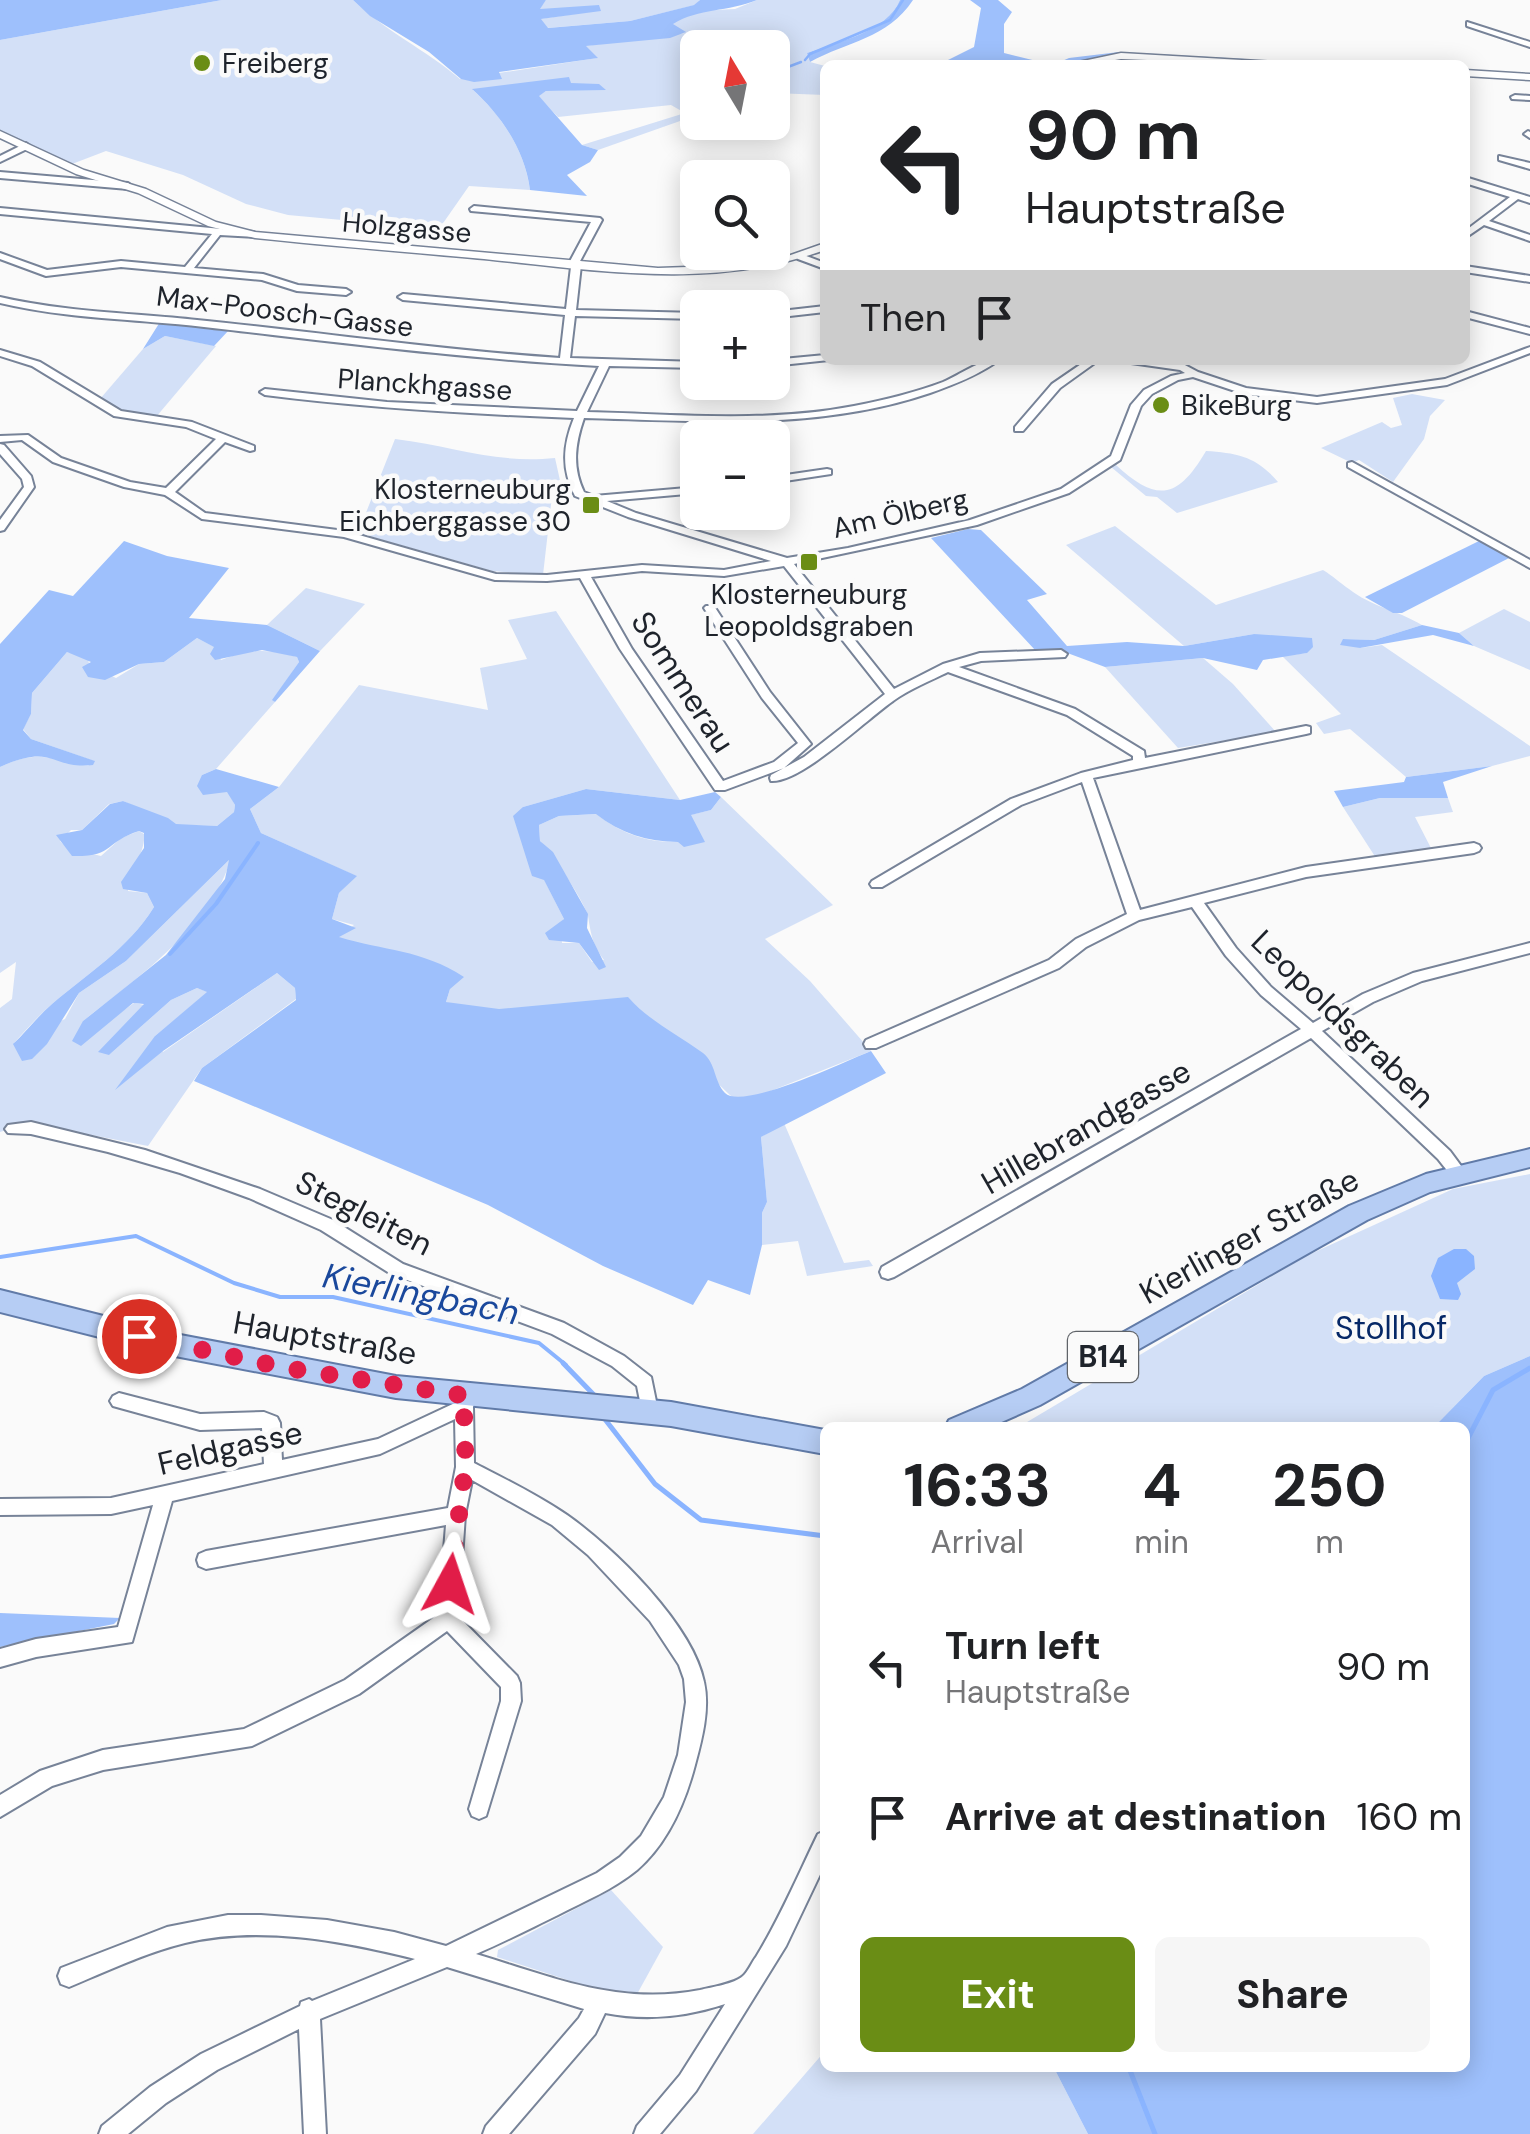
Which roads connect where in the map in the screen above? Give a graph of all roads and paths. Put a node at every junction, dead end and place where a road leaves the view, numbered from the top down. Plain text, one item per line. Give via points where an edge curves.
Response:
1 (1470, 24) dead end
2 (1530, 45) edge
3 (1098, 60) edge
4 (1189, 60) edge
5 (1470, 73) edge
6 (1530, 78) edge
7 (1514, 97) dead end
8 (1530, 98) edge
9 (0, 134) edge
10 (26, 146) junction
11 (0, 158) edge
12 (1502, 158) dead end
13 (1530, 166) edge
14 (0, 175) edge
15 (84, 179) junction
16 (1470, 182) edge
17 (1516, 196) junction
18 (1530, 200) edge
19 (474, 209) dead end
20 (0, 211) edge
21 (1483, 222) junction
22 (212, 230) junction
23 (1470, 231) edge
24 (1530, 238) edge
25 (820, 248) edge
26 (0, 256) edge
27 (802, 257) junction
28 (820, 264) edge
29 (574, 265) junction
30 (187, 270) junction
31 (1470, 270) edge
32 (1530, 280) edge
33 (346, 292) dead end
34 (403, 297) dead end
35 (0, 300) edge
36 (820, 310) edge
37 (571, 313) junction
38 (790, 313) edge
39 (1470, 315) edge
40 (680, 316) edge
41 (1530, 330) edge
42 (1530, 350) edge
43 (0, 352) edge
44 (820, 358) edge
45 (565, 361) junction
46 (790, 361) edge
47 (605, 363) junction
48 (680, 364) edge
49 (984, 365) edge
50 (1087, 365) edge
51 (1169, 365) edge
52 (1194, 374) junction
53 (265, 392) dead end
54 (582, 414) junction
55 (1019, 429) dead end
56 (224, 437) junction
57 (1, 441) edge
58 (250, 448) dead end
59 (1352, 465) dead end
60 (827, 472) dead end
61 (790, 477) edge
62 (168, 492) junction
63 (680, 492) edge
64 (588, 500) junction
65 (0, 528) edge
66 (787, 562) junction
67 (1530, 565) edge
68 (584, 574) junction
69 (710, 608) dead end
70 (1060, 654) dead end
71 (948, 668) junction
72 (892, 695) junction
73 (1306, 730) dead end
74 (1139, 763) junction
75 (1086, 776) junction
76 (776, 778) dead end
77 (1474, 848) dead end
78 (876, 884) dead end
79 (1195, 901) junction
80 (1135, 916) junction
81 (1530, 948) edge
82 (1313, 1030) junction
83 (871, 1044) dead end
84 (13, 1129) dead end
85 (1530, 1158) edge
86 (1459, 1174) junction
87 (888, 1272) dead end
88 (0, 1301) edge
89 (119, 1401) dead end
90 (466, 1402) junction
91 (648, 1411) junction
92 (972, 1422) edge
93 (820, 1441) edge
94 (465, 1467) junction
95 (273, 1468) junction
96 (165, 1494) junction
97 (0, 1507) edge
98 (456, 1515) junction
99 (206, 1560) dead end
100 (448, 1619) junction
101 (0, 1658) edge
102 (0, 1807) edge
103 (479, 1809) dead end
104 (820, 1852) edge
105 (447, 1958) junction
106 (69, 1976) dead end
107 (748, 1986) junction
108 (598, 2004) junction
109 (309, 2010) junction
110 (110, 2134) edge
111 (314, 2134) edge
112 (494, 2134) edge
113 (645, 2134) edge

1 - 2 street
3 - 4 street
5 - 6 street
7 - 8 street
9 - 10 street, Holzgasse
10 - 11 street
10 - 15 street, Holzgasse
12 - 13 street
14 - 15 street
15 - 22 street, Holzgasse via 128,186
16 - 17 street
17 - 18 street
17 - 21 street
19 - 29 street via 597,220
20 - 22 street
21 - 23 street
21 - 24 street
22 - 29 street, Holzgasse
22 - 30 street
25 - 27 street, Holzgasse
26 - 30 street via 46,272 121,264
27 - 28 street
27 - 29 street, Holzgasse via 731,270
29 - 37 street
30 - 33 street
31 - 32 street
34 - 37 street
35 - 45 street, Max-Poosch-Gasse via 449,354
36 - 38 street
37 - 40 street
37 - 45 street
39 - 41 street
42 - 52 street via 1447,382 1316,400 1244,392
43 - 56 street via 36,364 118,414 188,424
44 - 46 street
45 - 47 street, Max-Poosch-Gasse
47 - 48 street, Max-Poosch-Gasse
47 - 54 street
49 - 54 street, Planckhgasse via 938,388 834,412 734,418
50 - 55 street via 1056,386
51 - 52 street
52 - 66 street, Am Ölberg via 1148,392 1136,405 1116,458 1065,491 973,523
53 - 54 street, Planckhgasse via 426,410
54 - 64 street via 569,475
56 - 58 street
56 - 62 street
57 - 62 street, Am Ölberg via 24,437 57,460
57 - 65 street via 29,486
59 - 67 street
60 - 61 street
62 - 68 street, Am Ölberg via 202,516 344,534 495,577
63 - 64 street
64 - 66 street
66 - 68 street, Am Ölberg via 724,573 642,568
66 - 72 street
68 - 69 street, Sommerau via 720,787 779,765 805,744
70 - 71 street via 991,656
71 - 72 street
71 - 74 street via 1071,712 1138,754
72 - 76 street
73 - 74 street
74 - 75 street
75 - 78 street via 1016,802
75 - 80 street
77 - 79 street via 1306,872
79 - 80 street
79 - 82 street, Leopoldsgraben via 1266,991
80 - 83 street via 1054,964
81 - 82 street, Hillebrandgasse via 1418,977
82 - 86 street, Leopoldsgraben
82 - 87 street, Hillebrandgasse
84 - 91 street, Stegleiten via 148,1153 265,1197 332,1227 399,1270 554,1327 645,1382
85 - 86 main road, Kierlinger Straße / B14
86 - 92 main road, Kierlinger Straße / B14 via 1358,1213 1031,1396
88 - 90 main road, Hauptstraße via 230,1357
89 - 95 street via 200,1422 264,1420 271,1424
90 - 91 main road, Hauptstraße
90 - 94 street
90 - 95 street, Feldgasse via 380,1446
91 - 93 main road
94 - 98 street
94 - 105 street via 560,1521 658,1616 690,1666 695,1709 687,1758 665,1818 635,1858
95 - 96 street, Feldgasse
96 - 97 street, Feldgasse via 111,1506
96 - 101 street via 125,1635
98 - 99 street
98 - 100 street
100 - 102 street via 352,1687 245,1739 103,1760 46,1778
100 - 103 street via 510,1683 511,1701
104 - 107 street via 779,1940
105 - 106 street via 300,1927 225,1926 157,1942
105 - 108 street
105 - 109 street
107 - 108 street via 676,2005
107 - 113 street via 688,2082
108 - 112 street via 588,2026
109 - 110 street via 240,2045
109 - 111 street

